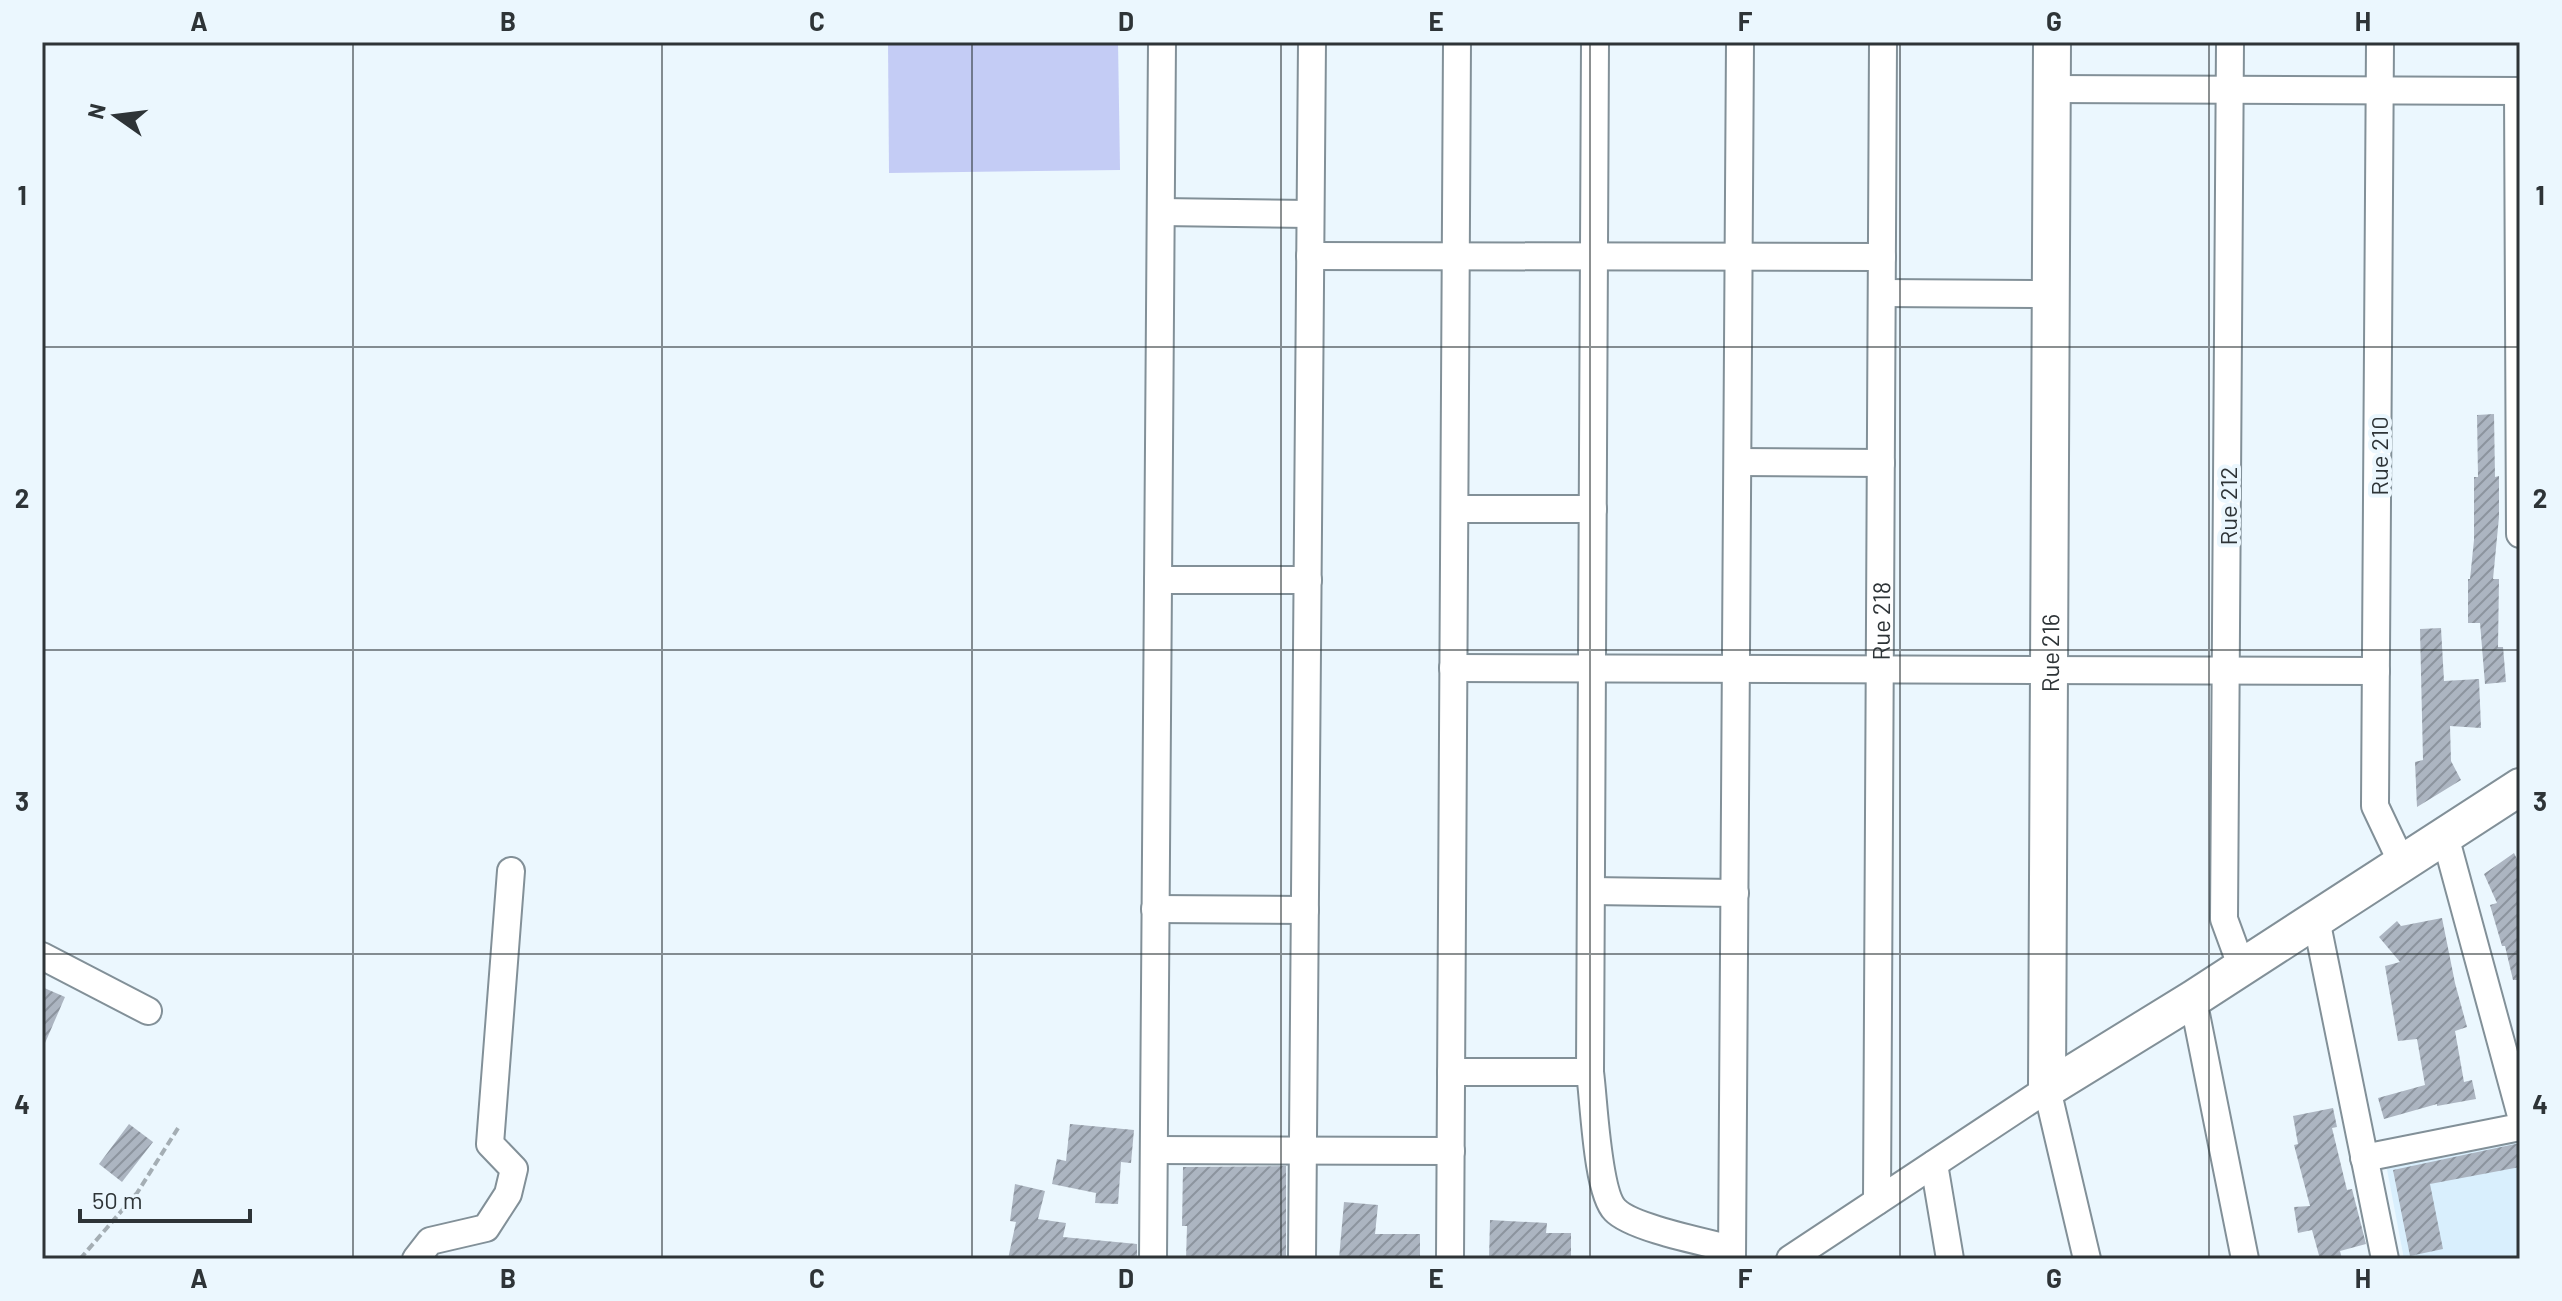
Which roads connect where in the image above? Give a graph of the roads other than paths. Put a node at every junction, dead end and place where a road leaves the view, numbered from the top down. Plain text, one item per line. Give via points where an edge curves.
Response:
1 (1162, 42) edge
2 (1312, 42) edge
3 (1457, 42) edge
4 (1595, 42) edge
5 (1740, 42) edge
6 (1883, 42) edge
7 (2052, 42) edge
8 (2230, 42) edge
9 (2380, 42) edge
10 (2052, 89) junction
11 (2229, 90) junction
12 (2380, 90) junction
13 (2519, 91) edge
14 (1161, 212) junction
15 (1310, 214) junction
16 (1310, 256) junction
17 (1456, 256) junction
18 (1594, 256) junction
19 (1739, 257) junction
20 (1882, 257) junction
21 (1882, 293) junction
22 (2051, 294) junction
23 (1738, 462) junction
24 (1881, 463) junction
25 (1455, 509) junction
26 (1593, 509) junction
27 (2520, 534) edge
28 (1158, 580) junction
29 (1308, 580) junction
30 (1453, 668) junction
31 (1592, 669) junction
32 (1737, 669) junction
33 (1880, 669) junction
34 (2049, 670) junction
35 (2226, 670) junction
36 (2376, 671) junction
37 (2520, 787) edge
38 (2445, 836) junction
39 (2402, 863) junction
40 (511, 871) dead end
41 (1591, 891) junction
42 (1735, 893) junction
43 (1155, 909) junction
44 (1305, 910) junction
45 (2316, 919) junction
46 (42, 956) edge
47 (2242, 968) junction
48 (2193, 999) junction
49 (148, 1011) dead end
50 (1451, 1072) junction
51 (1590, 1072) junction
52 (2047, 1089) junction
53 (2520, 1112) edge
54 (2520, 1127) edge
55 (1154, 1150) junction
56 (1303, 1150) junction
57 (1451, 1151) junction
58 (2364, 1158) junction
59 (1934, 1164) junction
60 (1877, 1201) junction
61 (1732, 1254) edge
62 (416, 1259) edge
63 (1153, 1259) edge
64 (1302, 1259) edge
65 (1450, 1259) edge
66 (1790, 1259) edge
67 (1950, 1259) edge
68 (2087, 1259) edge
69 (2245, 1259) edge
70 (2385, 1259) edge

1 - 14 street
2 - 15 street
3 - 17 street
4 - 18 street
5 - 19 street
6 - 20 street, Rue 218
7 - 10 street, Rue 216
8 - 11 street, Rue 212
9 - 12 street, Rue 210
10 - 11 street
10 - 22 street, Rue 216
11 - 12 street
11 - 35 street, Rue 212
12 - 13 street
12 - 36 street, Rue 210
13 - 27 street
14 - 15 street
14 - 28 street
15 - 16 street
16 - 17 street
16 - 29 street
17 - 18 street
17 - 25 street
18 - 19 street
18 - 26 street
19 - 20 street
19 - 23 street
20 - 21 street, Rue 218
21 - 22 street
21 - 24 street, Rue 218
22 - 34 street, Rue 216
23 - 24 street
23 - 32 street
24 - 33 street, Rue 218
25 - 26 street
25 - 30 street
26 - 31 street
28 - 29 street
28 - 43 street
29 - 44 street
30 - 31 street
30 - 50 street
31 - 32 street
31 - 41 street
32 - 33 street
32 - 42 street
33 - 34 street
33 - 60 street, Rue 218
34 - 35 street
34 - 52 street, Rue 216
35 - 36 street
35 - 47 street, Rue 212 via 2224,919
36 - 39 street, Rue 210 via 2375,806
37 - 38 street
38 - 39 street
38 - 53 street
39 - 45 street
40 - 62 street via 490,1144 514,1169 508,1194 486,1228 430,1241
41 - 42 street
41 - 51 street
42 - 61 street
43 - 44 street
43 - 55 street
44 - 56 street
45 - 47 street
45 - 58 street
46 - 49 street
47 - 48 street
48 - 52 street
48 - 69 street
50 - 51 street
50 - 57 street
51 - 61 street via 1604,1191 1614,1210 1631,1221
52 - 59 street
52 - 68 street, Rue 216
54 - 58 street
55 - 56 street
55 - 63 street
56 - 57 street
56 - 64 street
57 - 65 street
58 - 70 street
59 - 60 street
59 - 67 street
60 - 66 street

